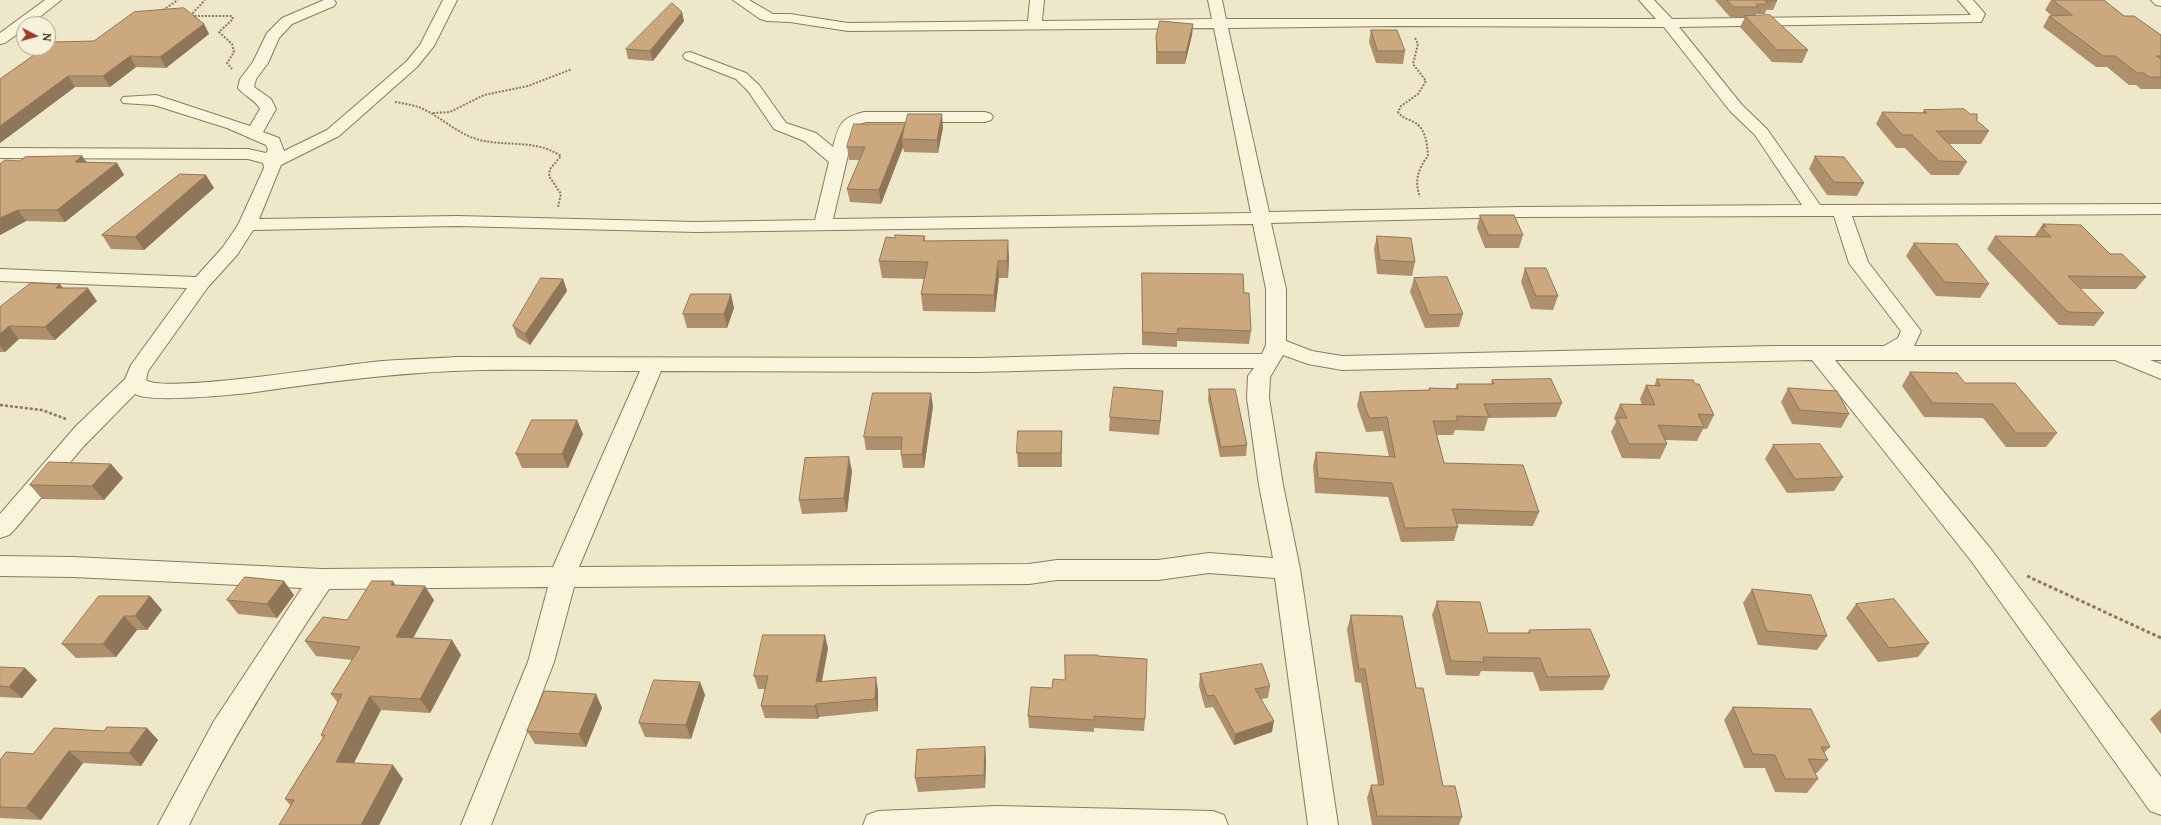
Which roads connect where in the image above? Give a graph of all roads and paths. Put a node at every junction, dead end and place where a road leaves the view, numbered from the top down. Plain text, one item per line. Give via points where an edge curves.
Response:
1 (54, 0) edge
2 (178, 0) edge
3 (206, 0) edge
4 (450, 0) edge
5 (740, 0) edge
6 (1037, 0) edge
7 (1215, 0) edge
8 (1646, 0) edge
9 (1965, 0) edge
10 (2158, 0) edge
11 (2161, 2) edge
12 (329, 3) dead end
13 (157, 14) edge
14 (183, 16) edge
15 (189, 16) junction
16 (1404, 22) junction
17 (1220, 23) junction
18 (1668, 23) junction
19 (1035, 25) junction
20 (0, 40) edge
21 (690, 56) dead end
22 (572, 69) dead end
23 (248, 79) junction
24 (129, 100) dead end
25 (367, 103) junction
26 (432, 113) junction
27 (985, 117) dead end
28 (254, 133) junction
29 (0, 153) edge
30 (838, 160) junction
31 (272, 162) junction
32 (2161, 209) edge
33 (1815, 211) junction
34 (1841, 211) junction
35 (1434, 214) junction
36 (1261, 218) junction
37 (553, 224) junction
38 (823, 224) junction
39 (247, 225) junction
40 (0, 275) edge
41 (201, 283) junction
42 (2113, 352) junction
43 (1273, 353) junction
44 (1818, 353) junction
45 (2161, 353) edge
46 (1886, 354) junction
47 (654, 364) junction
48 (2161, 372) edge
49 (135, 382) junction
50 (0, 405) edge
51 (88, 429) junction
52 (0, 529) edge
53 (0, 566) edge
54 (1287, 569) junction
55 (2023, 574) dead end
56 (322, 579) junction
57 (563, 579) junction
58 (2161, 638) edge
59 (2161, 801) edge
60 (173, 825) edge
61 (476, 825) edge
62 (878, 825) edge
63 (1213, 825) edge
64 (1323, 825) edge

1 - 20 street
2 - 13 path
3 - 15 path
4 - 25 street via 427,46 412,64
5 - 19 street via 772,18 790,18 848,27
6 - 19 street
7 - 17 street
8 - 18 street
9 - 18 street via 1978,14 1976,18
10 - 11 street
12 - 23 street via 287,21 272,36 260,63
14 - 15 path
15 - 23 path via 232,16 233,19 218,32 232,44 234,52 227,64
16 - 17 street
16 - 18 street
16 - 35 path via 1418,44 1413,64 1426,81 1418,94 1401,106 1398,112 1404,119 1420,127 1426,136 1428,156 1420,166 1415,184 1419,197
17 - 19 street
17 - 36 street
18 - 33 street via 1736,108 1761,132
21 - 30 street via 740,76 754,88 780,126 810,137
22 - 26 path via 528,86 484,95 450,112
23 - 28 street via 246,88 265,102 268,109
24 - 28 street via 156,100
25 - 26 path via 395,102 417,106
25 - 31 street via 333,133
26 - 37 path via 470,137 550,149 561,156 550,169 549,176 561,194
27 - 30 street via 864,117 851,122 846,128
28 - 31 street via 273,142 276,150
29 - 31 street via 248,154
30 - 38 street
31 - 39 street via 272,168
32 - 34 street
33 - 34 street
33 - 35 street
34 - 46 street via 1859,263 1911,332 1906,342
35 - 36 street
36 - 38 street
36 - 43 street via 1276,290
37 - 38 street via 696,227
37 - 39 street via 457,221
39 - 41 street via 230,251
40 - 41 street
41 - 49 street via 138,370
42 - 45 street
42 - 46 street
42 - 48 street
43 - 44 street via 1342,363
43 - 47 street via 979,366
43 - 54 street via 1259,376 1258,398
44 - 46 street
44 - 59 street via 1981,555
47 - 49 street via 455,364 388,368 238,387 164,391 145,390
47 - 57 street via 568,560
49 - 51 street via 108,406
50 - 51 path via 48,411
51 - 52 street via 56,463 21,509
53 - 56 street
54 - 57 street via 1209,563 1158,570 1057,570 1029,574 744,575
54 - 64 street
55 - 58 path
56 - 57 street
56 - 60 street via 272,651 194,781
57 - 61 street via 541,662
62 - 63 street via 996,820

